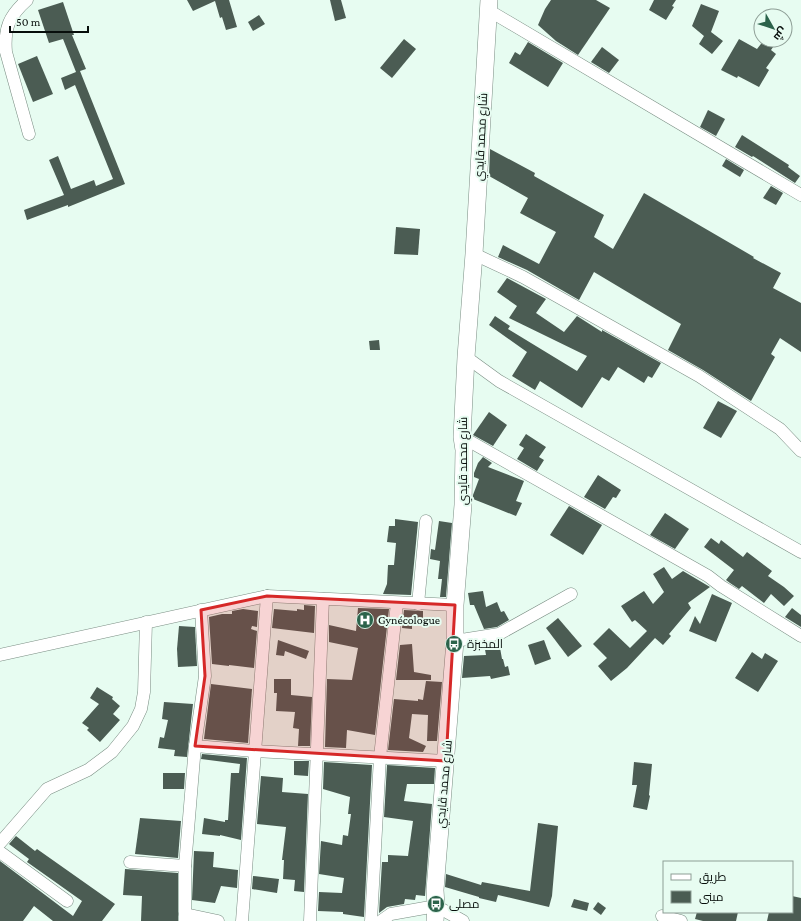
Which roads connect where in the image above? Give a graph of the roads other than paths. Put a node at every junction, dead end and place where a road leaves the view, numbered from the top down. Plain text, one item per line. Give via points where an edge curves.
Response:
1 (27, 0) edge
2 (488, 5) edge
3 (29, 134) dead end
4 (801, 195) edge
5 (474, 254) junction
6 (466, 357) junction
7 (462, 437) junction
8 (801, 451) edge
9 (426, 521) dead end
10 (801, 552) edge
11 (571, 594) dead end
12 (267, 596) junction
13 (323, 599) junction
14 (397, 603) junction
15 (418, 604) junction
16 (455, 606) junction
17 (201, 610) junction
18 (146, 622) junction
19 (801, 636) edge
20 (455, 642) junction
21 (0, 655) edge
22 (196, 746) junction
23 (254, 751) junction
24 (318, 754) junction
25 (380, 757) junction
26 (446, 762) junction
27 (0, 843) edge
28 (0, 852) edge
29 (130, 862) dead end
30 (185, 866) junction
31 (67, 901) dead end
32 (436, 914) edge
33 (662, 916) dead end
34 (185, 917) edge
35 (388, 919) edge
36 (218, 921) edge
37 (242, 921) edge
38 (310, 921) edge
39 (371, 921) edge
40 (464, 921) edge
41 (681, 921) edge

1 - 3 street via 15,11 7,26 5,40
2 - 4 street
2 - 5 main road, شارع محمد قايدي
5 - 6 main road, شارع محمد قايدي
5 - 8 street via 523,277 699,376 780,429
6 - 7 main road, شارع محمد قايدي
6 - 10 street via 499,381
7 - 16 main road, شارع محمد قايدي via 463,505
7 - 19 street via 708,576
9 - 15 street
11 - 20 street via 499,634
12 - 13 street
12 - 17 street
12 - 23 street
13 - 14 street
13 - 24 street
14 - 15 street
14 - 25 street
15 - 16 street
16 - 20 main road, شارع محمد قايدي
17 - 18 street
17 - 22 street via 204,676
18 - 21 street
18 - 27 street via 144,692 141,709 133,726 112,752 88,770 47,789
20 - 26 main road, شارع محمد قايدي
22 - 23 street
22 - 30 street
23 - 24 street
23 - 37 street
24 - 25 street
24 - 38 street
25 - 26 street
25 - 39 street
26 - 32 main road, شارع محمد قايدي via 435,890
28 - 31 street
29 - 30 street
30 - 34 street
32 - 35 street
32 - 40 street
33 - 41 street
34 - 36 street

